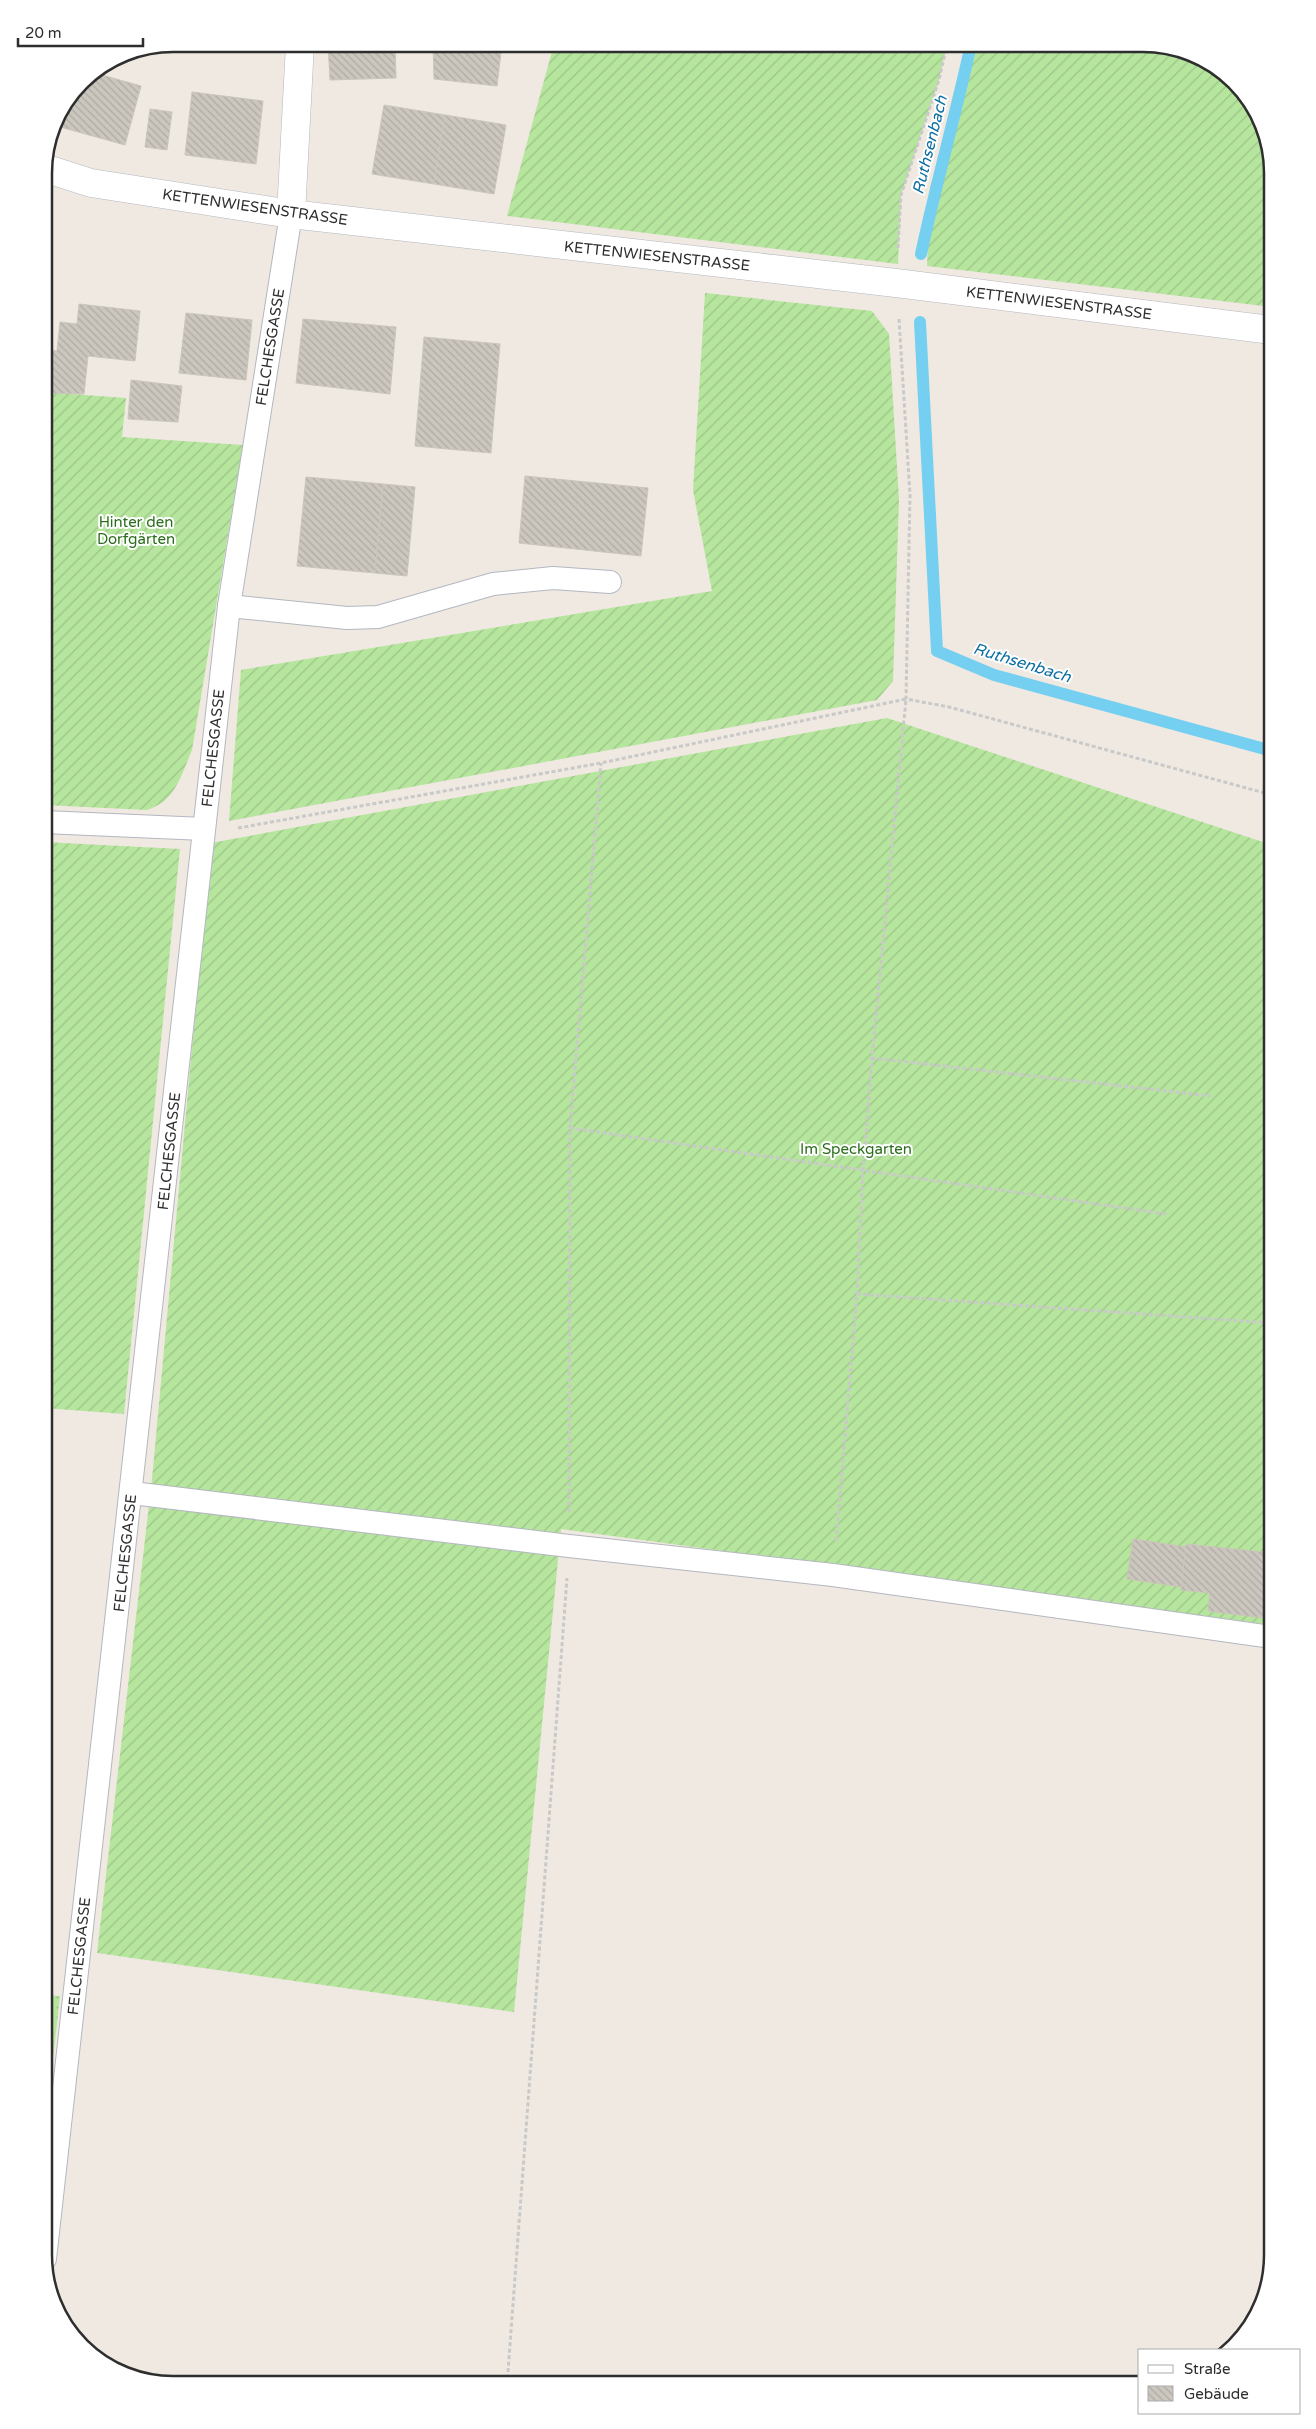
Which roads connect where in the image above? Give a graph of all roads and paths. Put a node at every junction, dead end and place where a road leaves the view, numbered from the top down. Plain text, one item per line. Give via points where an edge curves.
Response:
1 (300, 53) edge
2 (945, 53) edge
3 (53, 171) edge
4 (291, 214) junction
5 (896, 282) junction
6 (1264, 329) edge
7 (610, 582) dead end
8 (229, 606) junction
9 (906, 699) junction
10 (601, 763) junction
11 (1264, 792) edge
12 (53, 822) edge
13 (204, 829) junction
14 (872, 1058) junction
15 (1211, 1096) dead end
16 (570, 1128) junction
17 (863, 1170) junction
18 (1166, 1214) dead end
19 (857, 1294) junction
20 (1264, 1322) edge
21 (132, 1493) junction
22 (569, 1546) junction
23 (833, 1575) junction
24 (1264, 1636) edge
25 (52, 2189) edge
26 (508, 2376) edge

1 - 4 street, FELCHESGASSE
2 - 5 path via 901,195
3 - 4 street, KETTENWIESENSTRASSE via 91,183
4 - 5 street, KETTENWIESENSTRASSE
4 - 8 lane, FELCHESGASSE
5 - 6 street, KETTENWIESENSTRASSE
5 - 9 path via 910,495
7 - 8 lane via 553,578 493,584 378,617 347,618
8 - 13 lane, FELCHESGASSE
9 - 10 path
9 - 11 path
9 - 14 path
10 - 13 path via 246,827
10 - 16 path
12 - 13 lane
13 - 21 lane, FELCHESGASSE
14 - 15 path
14 - 17 path
16 - 17 path
16 - 22 path
17 - 18 path
17 - 19 path
19 - 20 path
19 - 23 path
21 - 22 lane
21 - 25 lane, FELCHESGASSE
22 - 23 lane
22 - 26 path
23 - 24 lane

